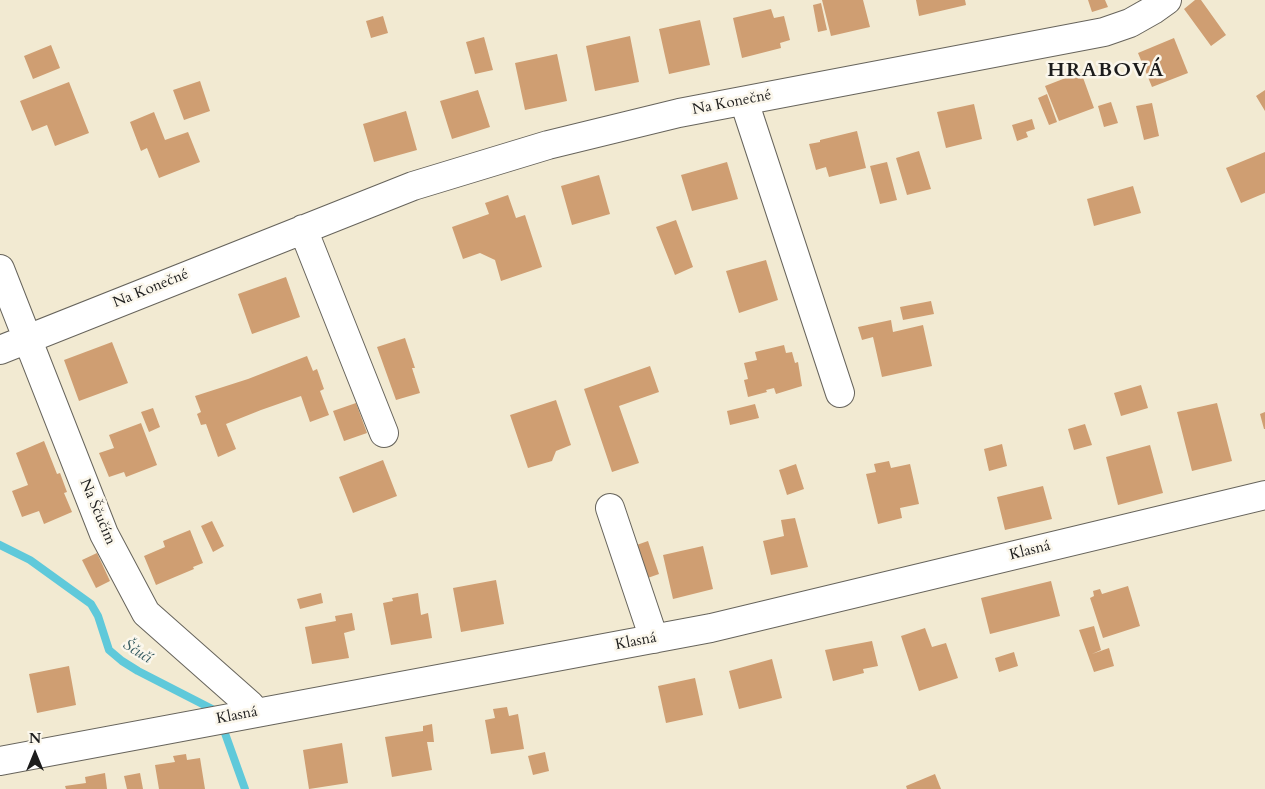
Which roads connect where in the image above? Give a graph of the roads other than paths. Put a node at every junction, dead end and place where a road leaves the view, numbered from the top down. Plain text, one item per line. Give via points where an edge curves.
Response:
1 (1166, 0) edge
2 (744, 101) junction
3 (303, 229) junction
4 (0, 269) edge
5 (27, 338) junction
6 (0, 350) edge
7 (840, 393) dead end
8 (384, 433) dead end
9 (1265, 495) edge
10 (610, 508) dead end
11 (654, 639) junction
12 (254, 713) junction
13 (0, 761) edge

1 - 2 street, Na Konečné via 1130,23 1104,32
2 - 3 street, Na Konečné via 679,113 548,145 413,186
2 - 7 street
3 - 5 street, Na Konečné
3 - 8 street
4 - 5 street, Na Ščučím
5 - 6 street, Na Konečné
5 - 12 street, Na Ščučím via 104,534 146,613 250,705
9 - 11 street, Klasná
10 - 11 street
11 - 12 street, Klasná
12 - 13 street, Klasná

